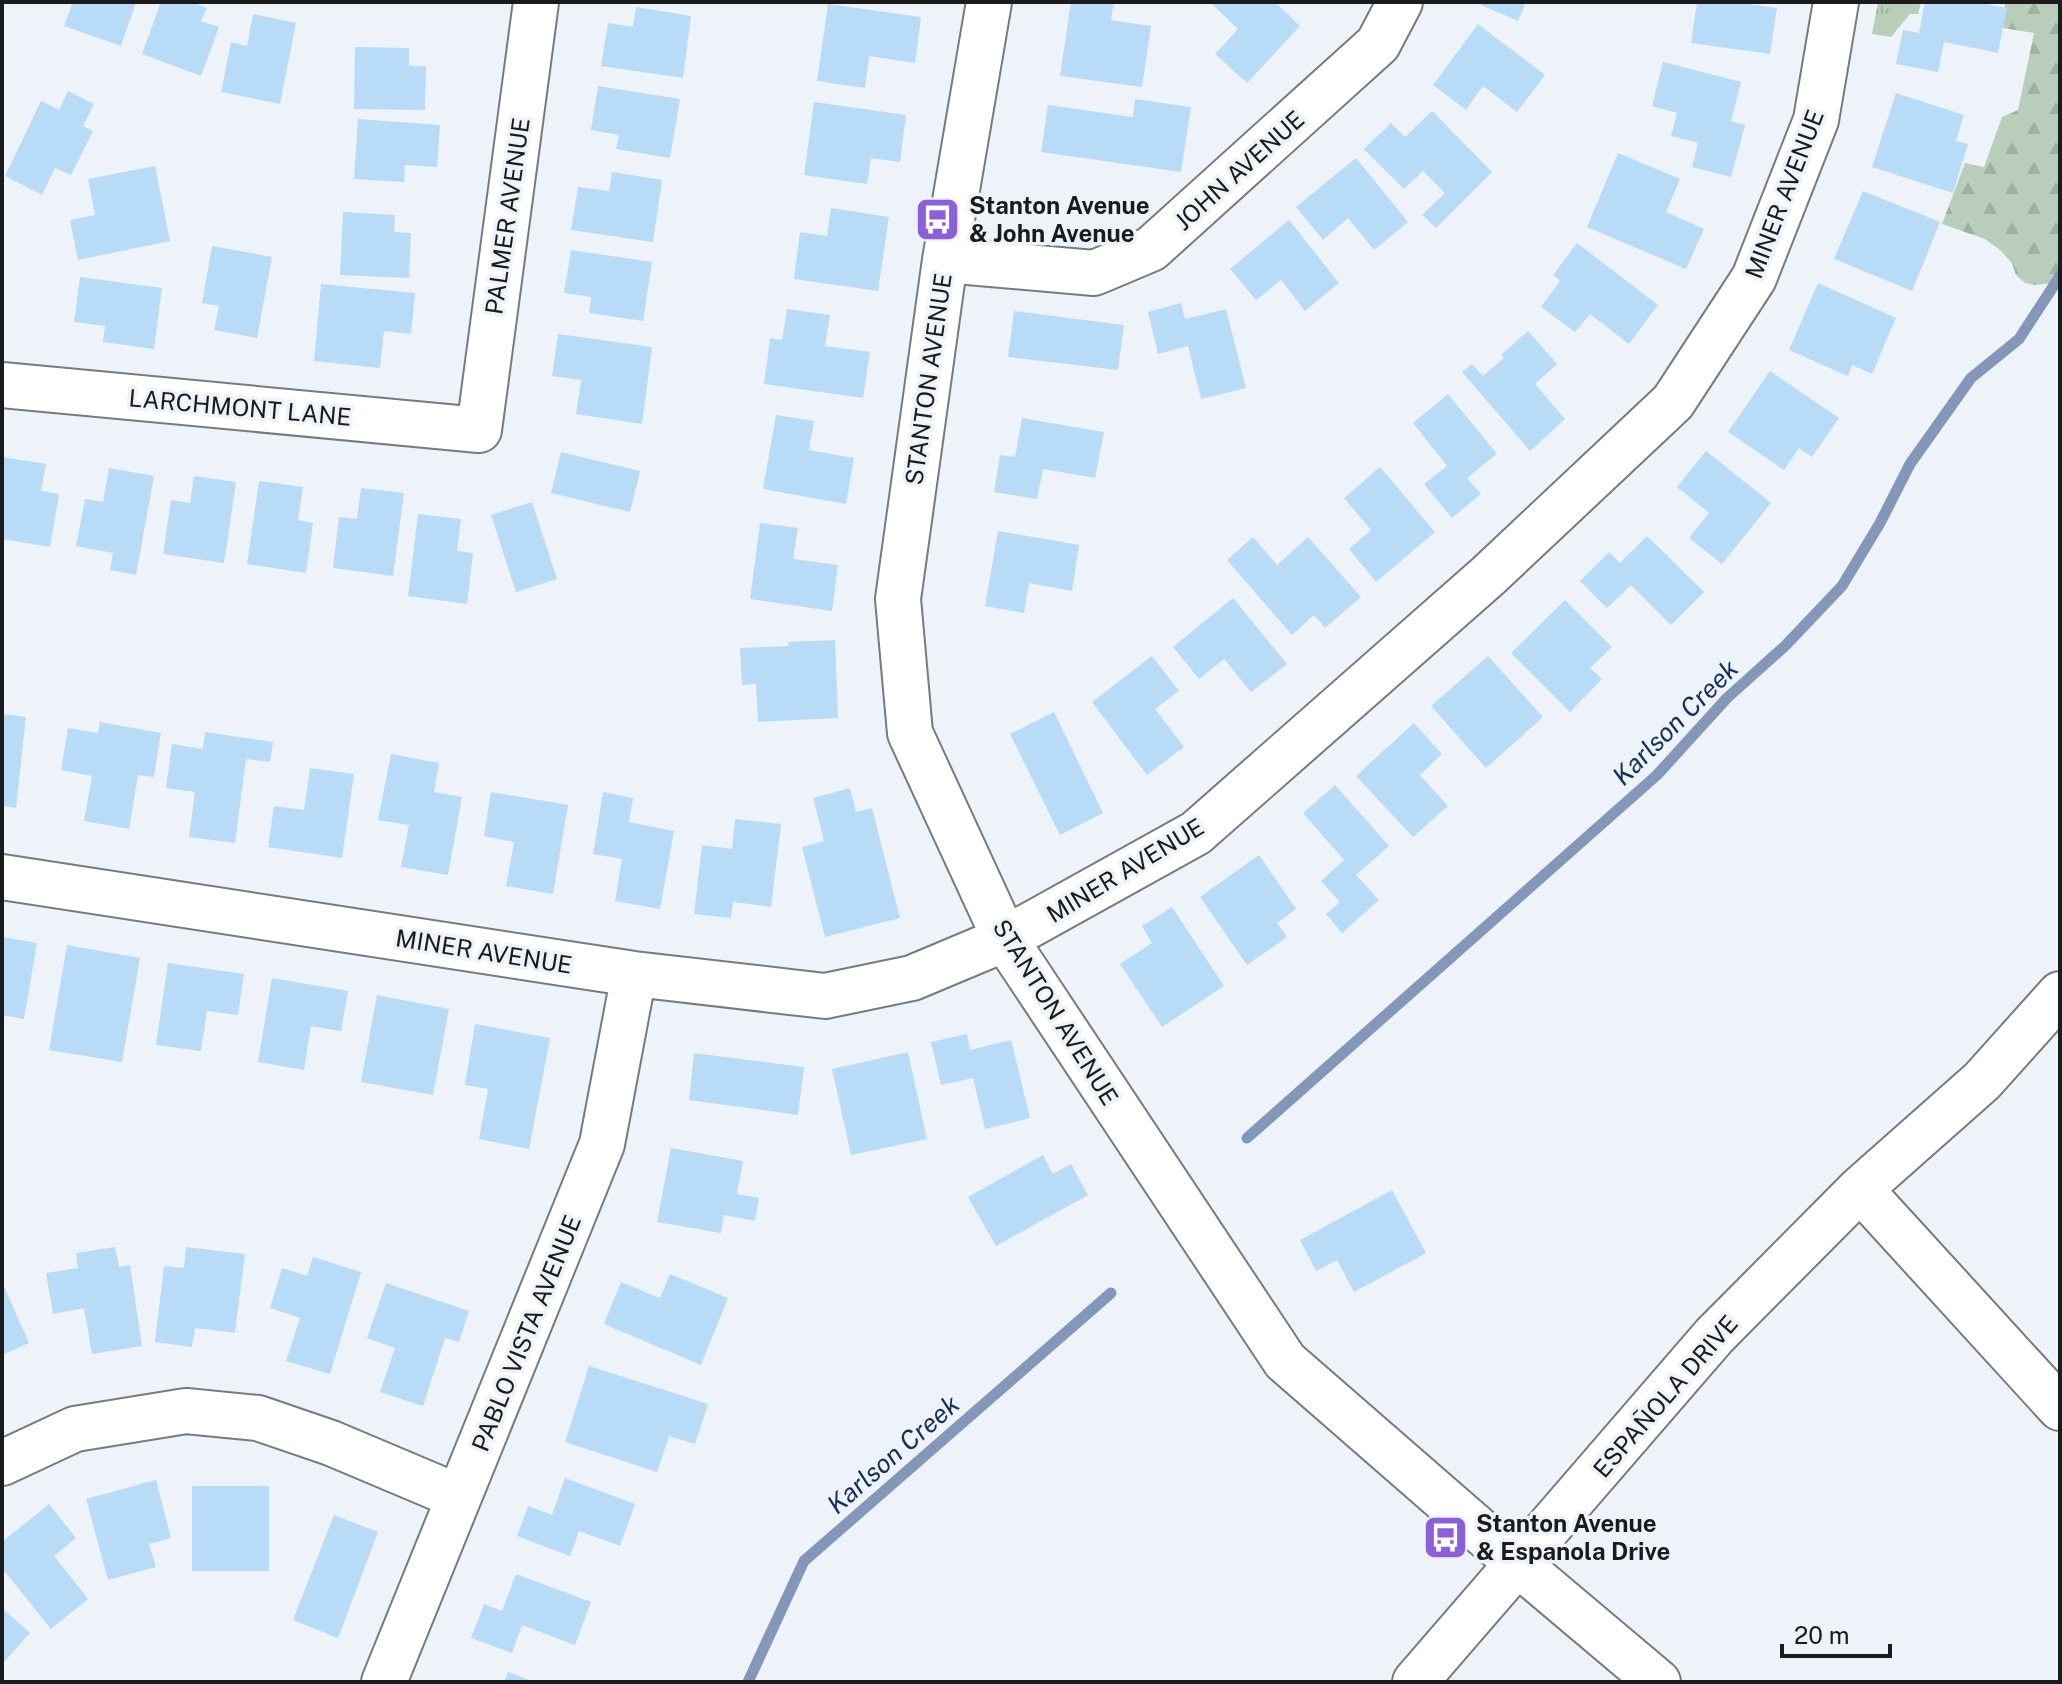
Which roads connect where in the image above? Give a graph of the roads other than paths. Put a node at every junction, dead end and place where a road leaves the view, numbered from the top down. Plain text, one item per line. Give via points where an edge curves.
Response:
1 (989, 2) edge
2 (1400, 2) edge
3 (1836, 2) edge
4 (527, 4) edge
5 (945, 260) junction
6 (2, 385) edge
7 (479, 430) joint
8 (2, 877) edge
9 (1005, 939) junction
10 (634, 974) junction
11 (2060, 994) edge
12 (1860, 1189) junction
13 (2060, 1408) edge
14 (2, 1463) edge
15 (459, 1497) junction
16 (1518, 1564) junction
17 (384, 1682) edge
18 (1415, 1682) edge
19 (1658, 1682) edge

1 - 5 street, STANTON AVENUE
2 - 5 street, JOHN AVENUE via 1378,44 1151,249 1094,273
3 - 9 street, MINER AVENUE via 1816,120 1754,278 1673,402 1488,576 1196,833
4 - 7 street, PALMER AVENUE
5 - 9 street, STANTON AVENUE via 898,599 910,733
6 - 7 street, LARCHMONT LANE
8 - 10 street, MINER AVENUE
9 - 10 street, MINER AVENUE via 912,978 825,996
9 - 16 street, STANTON AVENUE via 1285,1361
10 - 15 street, PABLO VISTA AVENUE via 602,1144
11 - 12 street, ESPAÑOLA DRIVE via 1982,1081
12 - 13 street
12 - 16 street, ESPAÑOLA DRIVE via 1714,1336
14 - 15 street via 75,1429 186,1411 258,1418
15 - 17 street, PABLO VISTA AVENUE
16 - 18 street, ESPAÑOLA DRIVE
16 - 19 street, STANTON AVENUE

